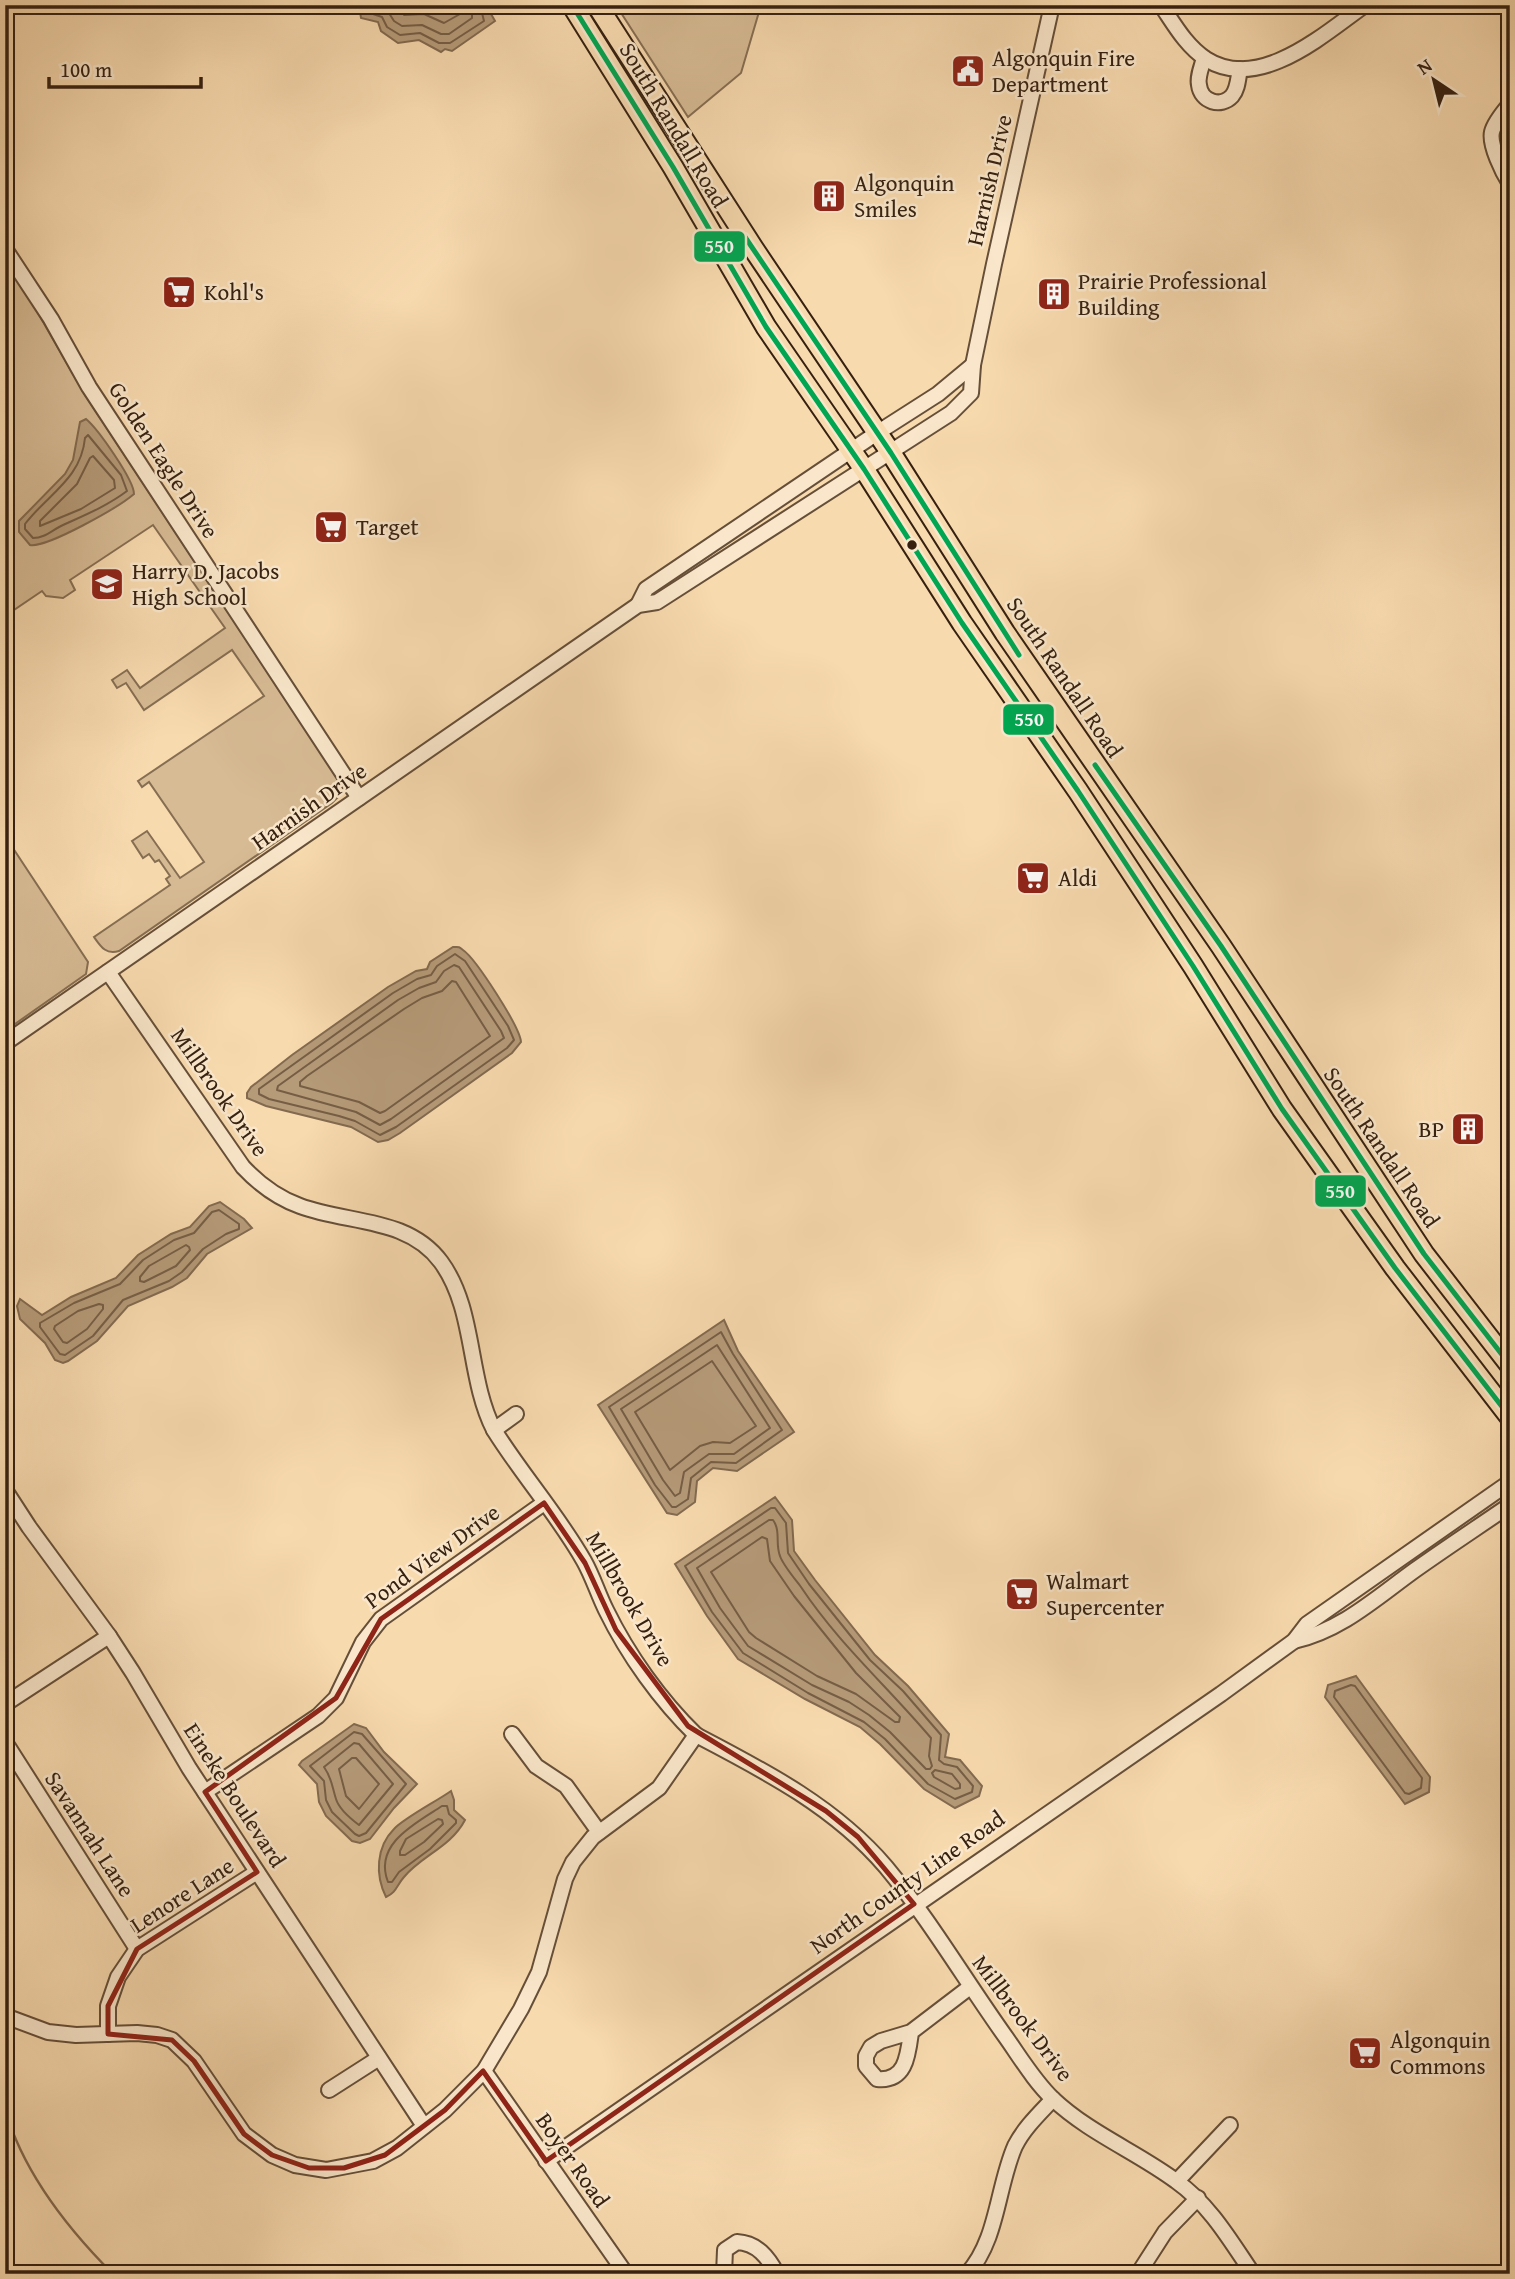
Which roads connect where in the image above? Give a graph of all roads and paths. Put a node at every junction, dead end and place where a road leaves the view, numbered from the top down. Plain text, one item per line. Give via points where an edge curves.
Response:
1 (572, 5) edge
2 (597, 5) edge
3 (1052, 5) edge
4 (1161, 5) edge
5 (1365, 5) edge
6 (1204, 58) junction
7 (1240, 69) junction
8 (1510, 104) edge
9 (1510, 184) edge
10 (5, 249) edge
11 (973, 365) junction
12 (877, 433) junction
13 (851, 451) junction
14 (891, 453) junction
15 (864, 469) junction
16 (638, 605) junction
17 (359, 798) junction
18 (108, 972) junction
19 (5, 1043) edge
20 (1510, 1365) edge
21 (516, 1415) dead end
22 (1510, 1417) edge
23 (494, 1430) junction
24 (1510, 1482) edge
25 (5, 1490) edge
26 (544, 1503) junction
27 (1510, 1505) edge
28 (109, 1636) junction
29 (1294, 1641) junction
30 (5, 1704) edge
31 (512, 1734) dead end
32 (696, 1735) junction
33 (5, 1742) edge
34 (205, 1792) junction
35 (599, 1832) junction
36 (257, 1872) junction
37 (914, 1904) junction
38 (137, 1949) junction
39 (970, 1987) junction
40 (5, 2016) edge
41 (911, 2032) dead end
42 (108, 2034) junction
43 (379, 2058) junction
44 (484, 2071) junction
45 (329, 2090) dead end
46 (1054, 2099) junction
47 (1230, 2125) dead end
48 (424, 2126) junction
49 (546, 2161) junction
50 (1177, 2181) junction
51 (1198, 2199) junction
52 (626, 2274) edge
53 (724, 2274) edge
54 (777, 2274) edge
55 (967, 2274) edge
56 (1138, 2274) edge
57 (1253, 2274) edge

1 - 13 main road, South Randall Road via 766,327
2 - 12 main road, South Randall Road
3 - 11 street, Harnish Drive
4 - 6 street
5 - 7 street via 1290,57
6 - 7 street
6 - 7 street via 1199,88 1212,102 1231,98
8 - 9 street via 1492,130 1491,140
10 - 17 street, Golden Eagle Drive via 89,387
11 - 12 street, Harnish Drive
11 - 14 street, Harnish Drive via 971,393 962,403
12 - 13 street, Harnish Drive
12 - 14 main road, South Randall Road
13 - 15 main road, South Randall Road
13 - 16 street, Harnish Drive via 646,589
14 - 15 street, Harnish Drive
14 - 20 main road, South Randall Road via 1004,633 1221,946 1424,1254
15 - 16 street, Harnish Drive via 656,603
15 - 22 main road, South Randall Road via 1193,965 1282,1109 1395,1268
16 - 17 street, Harnish Drive
17 - 18 street, Harnish Drive
18 - 19 street, Harnish Drive
18 - 23 street, Millbrook Drive via 256,1181 298,1206 412,1235 436,1256 457,1289 483,1405
21 - 23 street
23 - 26 street, Millbrook Drive
24 - 29 street, North County Line Road via 1307,1624
25 - 28 street, Eineke Boulevard
26 - 32 street, Millbrook Drive via 585,1563 622,1638 663,1699
26 - 34 street, Pond View Drive via 382,1619 363,1642 336,1698 318,1716
27 - 29 street, North County Line Road via 1362,1611 1318,1636
28 - 30 street
28 - 34 street, Eineke Boulevard
29 - 37 street, North County Line Road
31 - 35 street via 536,1766 566,1786
32 - 35 street via 659,1788
32 - 37 street, Millbrook Drive via 826,1811 858,1836
33 - 38 street, Savannah Lane
34 - 36 street, Eineke Boulevard
35 - 44 street via 568,1871 539,1972
36 - 38 street, Lenore Lane
36 - 43 street, Eineke Boulevard
37 - 39 street, Millbrook Drive
37 - 49 street, North County Line Road
38 - 42 street, Lenore Lane via 111,1996
39 - 41 street
39 - 46 street, Millbrook Drive
40 - 42 street via 48,2032
42 - 48 street via 157,2035 172,2040 194,2061 244,2134 295,2165 327,2170 373,2161
43 - 45 street
43 - 48 street, Eineke Boulevard
44 - 48 street
44 - 49 street, Boyer Road
46 - 50 street, Millbrook Drive
46 - 55 street via 1016,2144 988,2236
47 - 50 street
49 - 52 street, Boyer Road
50 - 51 street, Millbrook Drive
51 - 56 street via 1165,2232
51 - 57 street, Millbrook Drive
53 - 54 street via 725,2250 737,2242 751,2243

